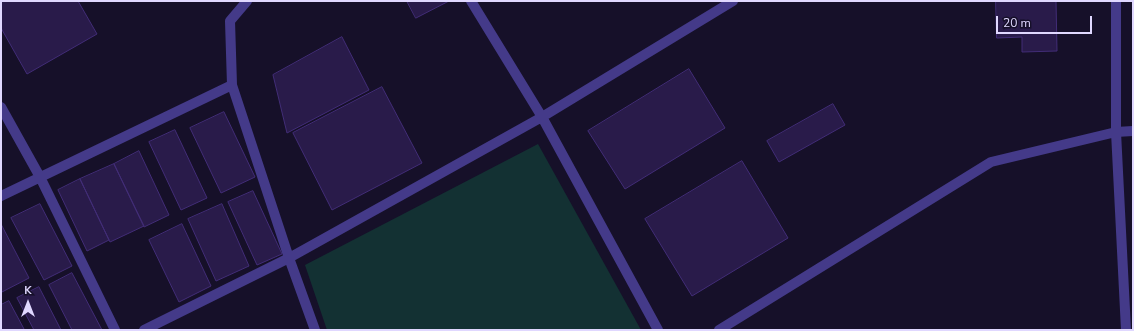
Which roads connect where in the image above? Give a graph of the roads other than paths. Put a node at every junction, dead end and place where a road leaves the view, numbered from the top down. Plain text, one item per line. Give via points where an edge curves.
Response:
1 (247, 1) edge
2 (471, 1) edge
3 (734, 1) edge
4 (1116, 1) edge
5 (232, 84) junction
6 (1, 107) edge
7 (542, 117) junction
8 (1116, 132) junction
9 (1133, 132) edge
10 (40, 177) junction
11 (1, 196) edge
12 (289, 258) junction
13 (115, 330) edge
14 (144, 330) edge
15 (315, 330) edge
16 (658, 330) edge
17 (718, 330) edge
18 (1126, 330) edge

1 - 5 street via 230,21
2 - 7 street
3 - 7 street
4 - 8 street
5 - 10 street
5 - 12 street
6 - 10 street
7 - 12 street
7 - 16 street
8 - 9 street
8 - 17 street via 991,162
8 - 18 street
10 - 11 street
10 - 13 street
12 - 14 street
12 - 15 street

